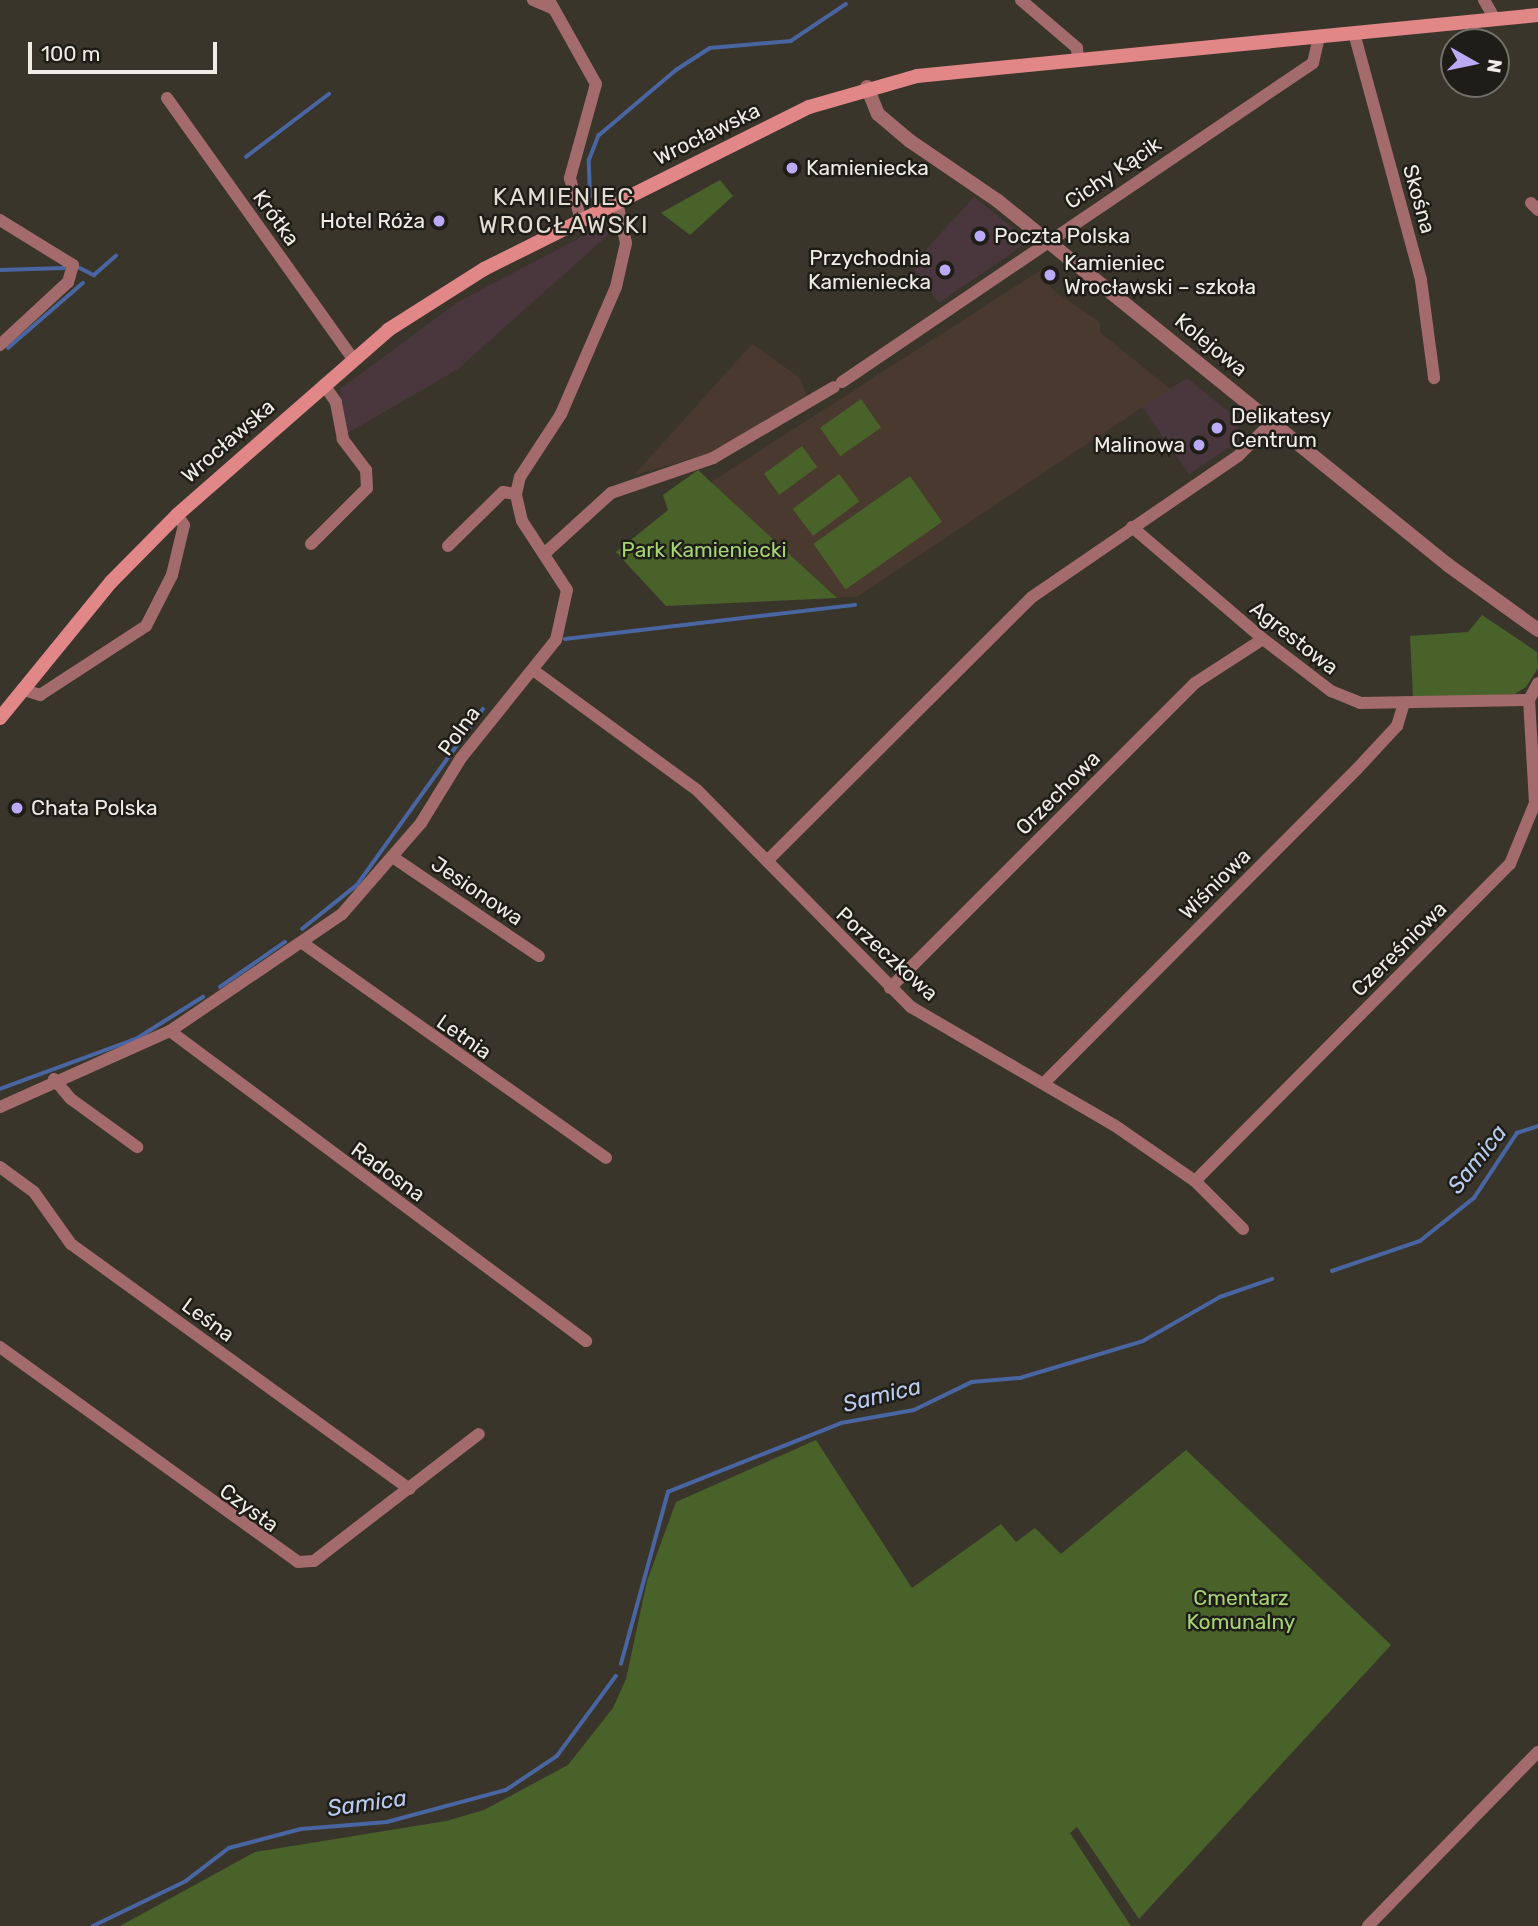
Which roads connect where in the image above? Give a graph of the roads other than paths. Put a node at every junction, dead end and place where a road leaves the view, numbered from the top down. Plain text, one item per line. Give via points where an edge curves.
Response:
1 (533, 0) edge
2 (1021, 0) edge
3 (1484, 0) edge
4 (550, 4) edge
5 (1538, 15) edge
6 (1495, 19) junction
7 (1354, 33) junction
8 (1319, 36) junction
9 (1078, 60) junction
10 (867, 87) junction
11 (167, 99) dead end
12 (617, 202) junction
13 (0, 220) edge
14 (582, 220) junction
15 (1047, 240) junction
16 (0, 345) edge
17 (354, 359) junction
18 (1434, 378) dead end
19 (324, 385) junction
20 (1272, 422) junction
21 (516, 494) junction
22 (177, 515) junction
23 (1132, 527) junction
24 (311, 544) dead end
25 (449, 546) dead end
26 (544, 554) junction
27 (1538, 630) edge
28 (1263, 639) junction
29 (533, 670) junction
30 (1538, 683) edge
31 (24, 690) junction
32 (1529, 700) junction
33 (1403, 706) junction
34 (0, 718) edge
35 (394, 858) junction
36 (767, 861) junction
37 (304, 944) junction
38 (539, 957) dead end
39 (890, 988) junction
40 (170, 1031) junction
41 (54, 1079) junction
42 (1044, 1083) junction
43 (0, 1107) edge
44 (137, 1147) dead end
45 (606, 1158) dead end
46 (0, 1167) edge
47 (1195, 1181) junction
48 (1242, 1229) dead end
49 (586, 1341) dead end
50 (0, 1347) edge
51 (479, 1434) dead end
52 (410, 1489) junction
53 (1538, 1752) edge
54 (1368, 1926) edge

1 - 4 street
2 - 9 street via 1077,48
3 - 6 street
4 - 14 street via 596,84 570,178
5 - 6 main road, Wrocławska
6 - 7 main road, Wrocławska
7 - 8 main road, Wrocławska
7 - 18 street, Skośna via 1422,280
8 - 9 main road, Wrocławska
8 - 15 street, Cichy Kącik via 1313,63
9 - 10 main road, Wrocławska
10 - 12 main road, Wrocławska via 808,107
10 - 15 street, Kolejowa via 878,114 902,135
11 - 17 street, Krótka
12 - 14 main road, Wrocławska
12 - 21 street via 626,243 616,287 561,414 520,477
13 - 16 street via 73,265 68,282
14 - 17 main road, Wrocławska via 423,304
15 - 20 street, Kolejowa
15 - 26 street, Cichy Kącik via 838,384 719,456 611,493
17 - 19 main road, Wrocławska
19 - 22 main road, Wrocławska
19 - 24 street via 336,402 343,439 366,470 367,488
20 - 23 street via 1239,454
20 - 27 street, Kolejowa
21 - 25 street via 503,492
21 - 26 street, Polna via 522,521
22 - 31 main road, Wrocławska via 111,582
22 - 31 street via 184,526 172,575 146,626 40,695
23 - 28 street, Agrestowa
23 - 36 street via 1032,597
26 - 29 street, Polna via 568,603 556,640
28 - 33 street, Agrestowa via 1331,691 1360,703
28 - 39 street, Orzechowa via 1195,682
29 - 35 street, Polna via 461,758
29 - 36 street, Porzeczkowa via 697,790
30 - 32 street
31 - 34 main road, Wrocławska
32 - 33 street, Agrestowa
32 - 47 street, Czereśniowa via 1535,803 1510,864
33 - 42 street, Wiśniowa via 1397,726 1357,769
35 - 37 street, Polna
35 - 38 street, Jesionowa
36 - 39 street, Porzeczkowa
37 - 40 street, Polna
37 - 45 street, Letnia
39 - 42 street, Porzeczkowa via 911,1007
40 - 41 street, Polna
40 - 49 street, Radosna
41 - 43 street, Polna
41 - 44 street via 71,1099
42 - 47 street, Porzeczkowa
46 - 52 street, Leśna via 34,1192 71,1244
47 - 48 street, Porzeczkowa
50 - 52 street, Czysta via 298,1562 314,1560
51 - 52 street, Czysta
53 - 54 street

